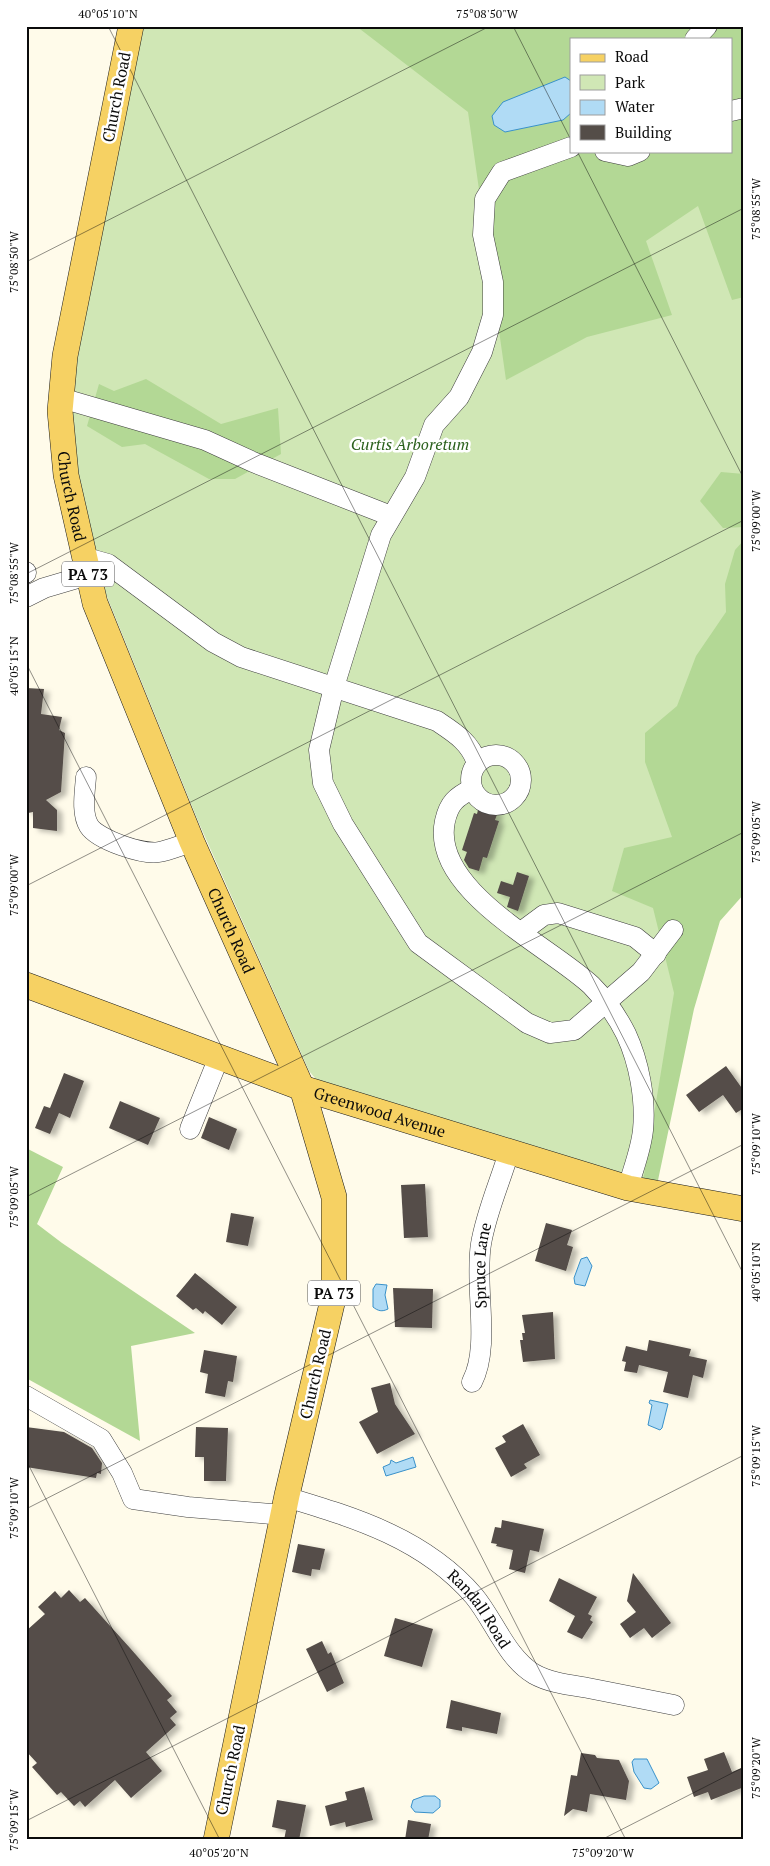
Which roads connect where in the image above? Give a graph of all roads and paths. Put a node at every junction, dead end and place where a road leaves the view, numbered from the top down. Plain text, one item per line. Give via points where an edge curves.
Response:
1 (130, 26) edge
2 (707, 26) edge
3 (697, 38) edge
4 (570, 148) edge
5 (610, 152) edge
6 (638, 152) edge
7 (61, 398) junction
8 (391, 516) junction
9 (86, 566) junction
10 (26, 597) edge
11 (334, 687) junction
12 (477, 763) junction
13 (86, 776) dead end
14 (472, 789) junction
15 (192, 842) junction
16 (673, 930) dead end
17 (521, 932) junction
18 (656, 954) junction
19 (26, 985) edge
20 (607, 1002) junction
21 (218, 1057) junction
22 (302, 1088) junction
23 (190, 1129) dead end
24 (509, 1152) junction
25 (628, 1188) junction
26 (744, 1208) edge
27 (472, 1382) dead end
28 (26, 1396) edge
29 (285, 1506) junction
30 (674, 1705) dead end
31 (216, 1840) edge

1 - 7 main road, Church Road / PA 73 via 75,301
2 - 3 street
4 - 8 street via 502,172 485,199 483,236 493,282 493,315 482,352 459,397 434,425 415,477
5 - 6 street via 628,156
7 - 8 street via 205,440
7 - 9 main road, Church Road / PA 73 via 66,475
8 - 11 street via 381,535
9 - 10 street
9 - 11 street via 108,564 213,642 241,657
9 - 15 main road, Church Road / PA 73 via 95,603
11 - 12 street via 436,721 458,735 472,750
11 - 20 street via 319,750 323,783 343,824 418,943 500,1005 527,1023 550,1033 574,1030
12 - 14 street via 471,775
12 - 14 street via 491,755 507,758 518,769 520,785 513,799 498,805 482,801
13 - 15 street via 84,804 88,825 96,835 139,852 158,853
14 - 17 street via 456,796 448,810 442,833 447,858 481,902
15 - 22 main road, Church Road / PA 73
16 - 18 street
17 - 18 street via 544,915 558,913 635,937
17 - 20 street via 559,959
18 - 20 street via 624,989
19 - 21 main road, Greenwood Avenue
20 - 25 street via 626,1034 637,1063 642,1096 644,1130
21 - 22 main road, Greenwood Avenue
21 - 23 street
22 - 24 main road, Greenwood Avenue
22 - 29 main road, Church Road / PA 73 via 334,1197 334,1295
24 - 25 main road, Greenwood Avenue
24 - 27 street, Spruce Lane via 481,1244 478,1287 481,1351
25 - 26 main road, Greenwood Avenue
28 - 29 street, Randall Road via 101,1439 122,1473 133,1499 188,1507
29 - 30 street, Randall Road via 369,1524 432,1557 480,1603 518,1660 540,1677
29 - 31 main road, Church Road / PA 73

